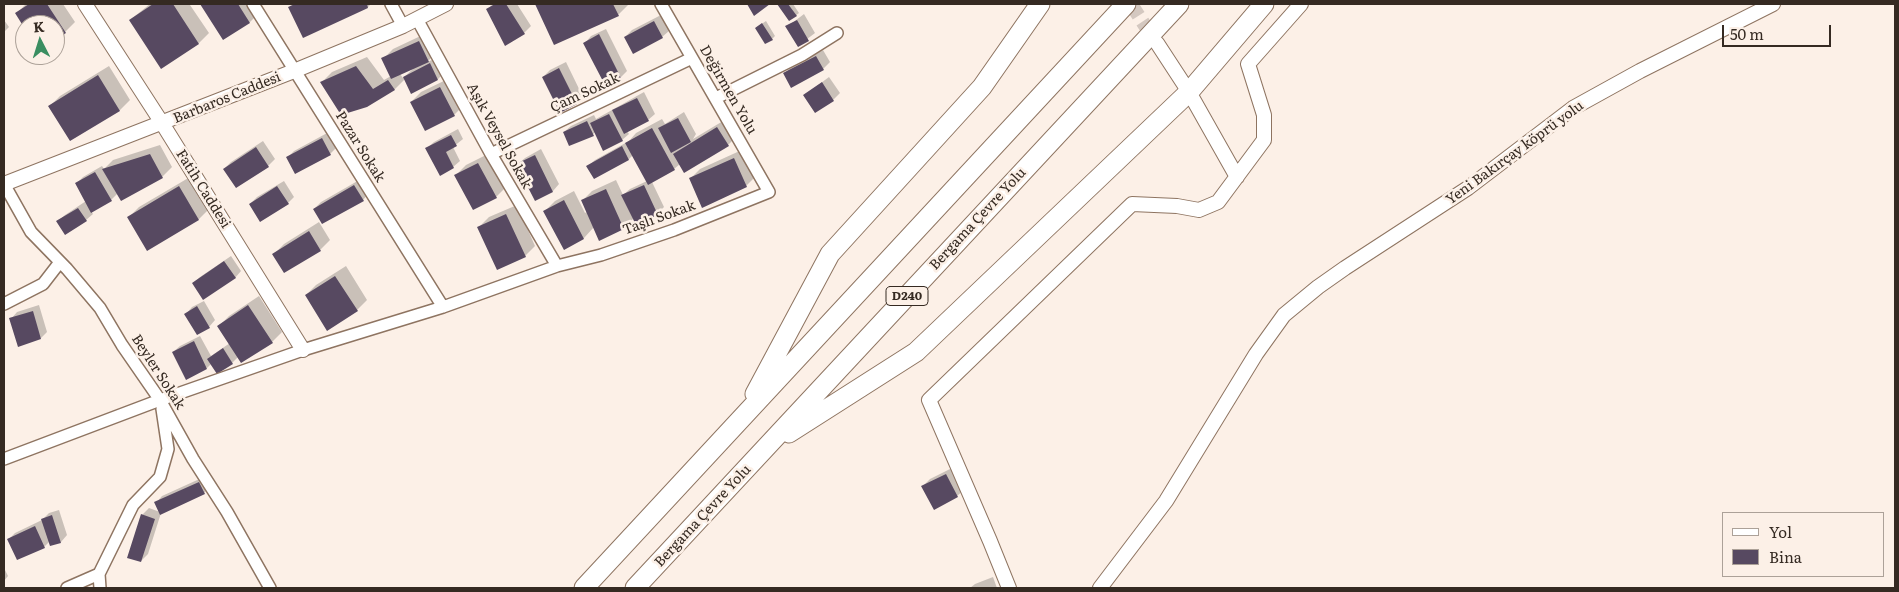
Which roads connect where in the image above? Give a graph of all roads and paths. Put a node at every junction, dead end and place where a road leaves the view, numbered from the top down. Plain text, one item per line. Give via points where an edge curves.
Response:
1 (85, 4) edge
2 (253, 4) edge
3 (391, 4) edge
4 (446, 4) edge
5 (1040, 4) edge
6 (1126, 4) edge
7 (1178, 4) edge
8 (1264, 4) edge
9 (1301, 4) edge
10 (1773, 4) edge
11 (663, 5) edge
12 (417, 19) junction
13 (403, 26) junction
14 (837, 33) dead end
15 (1157, 43) tunnel mouth
16 (692, 58) junction
17 (294, 71) junction
18 (1190, 92) junction
19 (716, 98) junction
20 (162, 124) junction
21 (491, 154) junction
22 (1237, 177) junction
23 (4, 184) edge
24 (769, 192) joint
25 (60, 262) junction
26 (557, 266) junction
27 (4, 304) edge
28 (443, 307) junction
29 (303, 350) junction
30 (160, 400) junction
31 (743, 417) junction
32 (767, 447) junction
33 (4, 459) edge
34 (99, 574) junction
35 (67, 588) edge
36 (100, 588) edge
37 (270, 588) edge
38 (584, 588) edge
39 (635, 588) edge
40 (1009, 588) edge
41 (1100, 588) edge

1 - 20 street, Fatih Caddesi
2 - 17 street, Pazar Sokak
3 - 13 street
4 - 12 street, Barbaros Caddesi
5 - 31 highway via 982,87 830,254
6 - 31 highway, D240
7 - 32 highway, Bergama Çevre Yolu / D240
8 - 18 highway
9 - 22 street via 1248,64 1264,115 1264,140
10 - 41 street, Yeni Bakırçay köprü yolu via 1574,108 1468,188 1318,286 1284,315 1256,354 1166,501
11 - 16 street, Değirmen Yolu
12 - 13 street, Barbaros Caddesi
12 - 21 street, Aşık Veysel Sokak
13 - 17 street, Barbaros Caddesi
14 - 19 street via 802,55
15 - 18 street
16 - 19 street, Değirmen Yolu
16 - 21 street, Çam Sokak
17 - 20 street, Barbaros Caddesi
17 - 28 street, Pazar Sokak
18 - 22 street
18 - 32 highway via 916,352
19 - 24 street, Değirmen Yolu
20 - 23 street, Barbaros Caddesi
20 - 29 street, Fatih Caddesi
21 - 26 street, Aşık Veysel Sokak
22 - 40 street via 1218,202 1199,210 1132,204 929,400
23 - 25 street, Beyler Sokak via 31,232
24 - 26 street, Taşlı Sokak via 674,230
25 - 27 street via 43,284
25 - 30 street, Beyler Sokak via 100,308
26 - 28 street, Taşlı Sokak
28 - 29 street, Taşlı Sokak
29 - 30 street, Taşlı Sokak
30 - 33 street, Taşlı Sokak
30 - 34 street via 168,449 160,477 133,506
30 - 37 street, Beyler Sokak
31 - 38 highway, D240
32 - 39 highway, Bergama Çevre Yolu / D240
34 - 35 street
34 - 36 street

